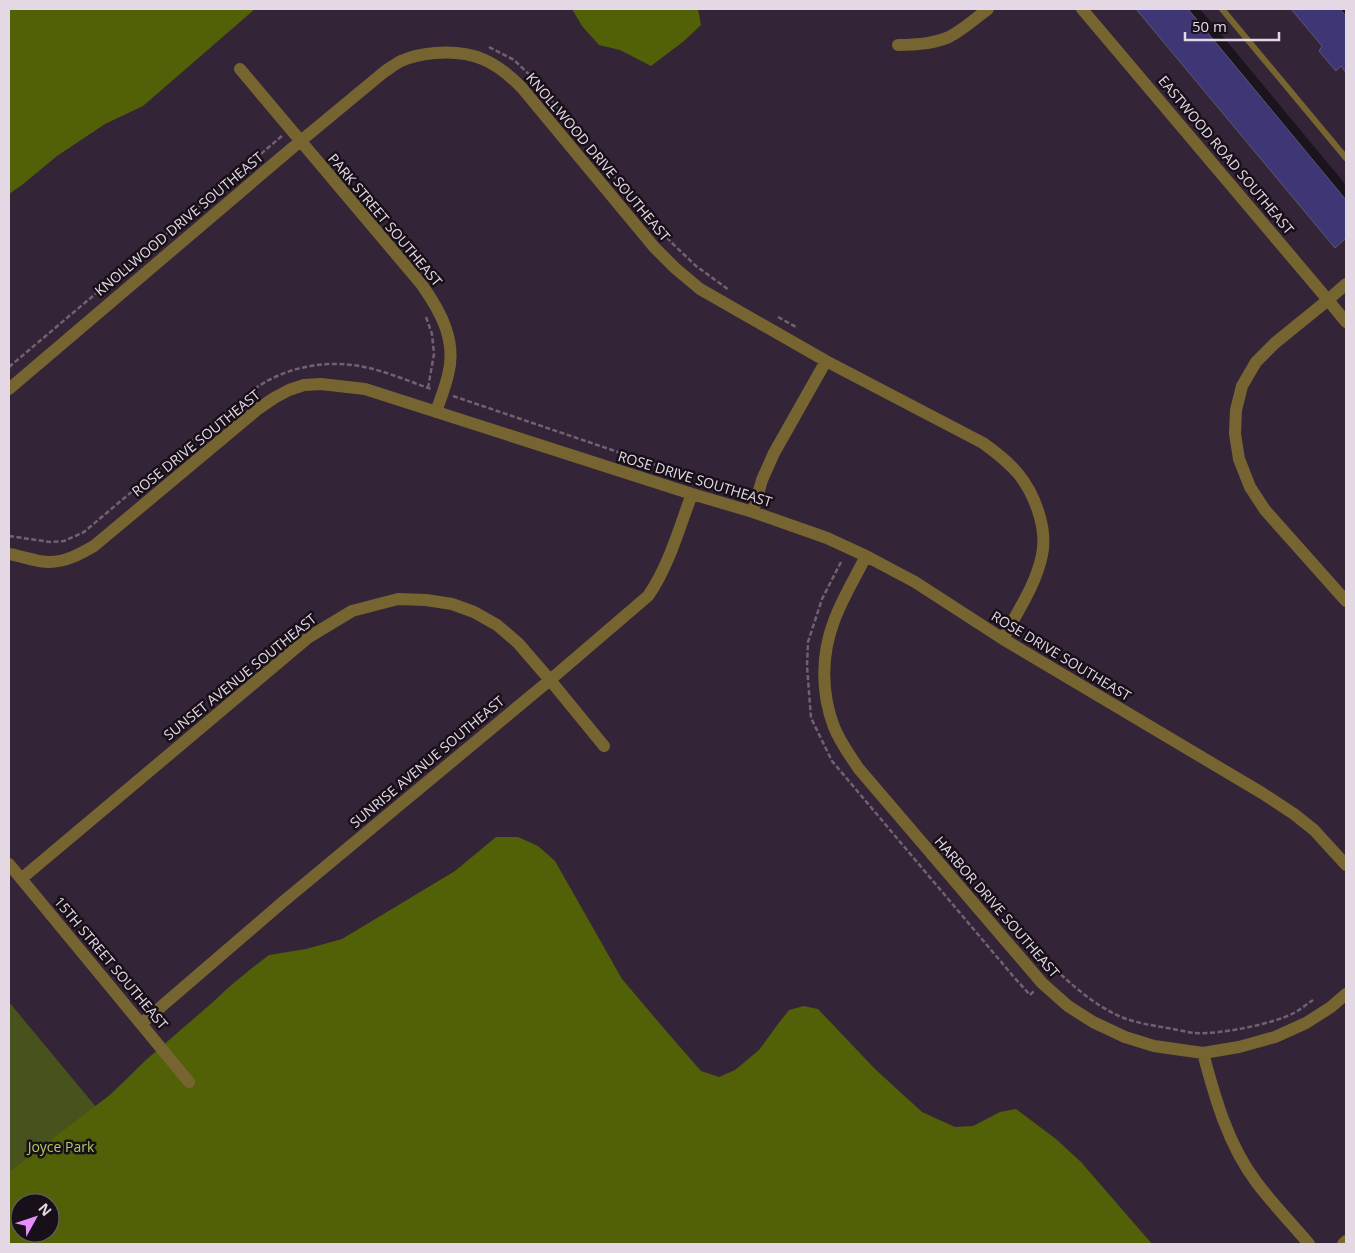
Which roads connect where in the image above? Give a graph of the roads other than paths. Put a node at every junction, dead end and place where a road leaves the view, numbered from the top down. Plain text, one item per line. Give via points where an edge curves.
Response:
1 (988, 9) edge
2 (1082, 9) edge
3 (1222, 9) edge
4 (898, 45) dead end
5 (240, 69) dead end
6 (295, 145) junction
7 (1346, 158) edge
8 (1346, 284) edge
9 (1328, 300) junction
10 (1346, 322) edge
11 (826, 361) junction
12 (9, 389) edge
13 (436, 412) junction
14 (692, 494) junction
15 (753, 512) junction
16 (9, 554) edge
17 (866, 556) junction
18 (1346, 601) edge
19 (1003, 639) junction
20 (550, 680) junction
21 (604, 746) dead end
22 (9, 864) edge
23 (1346, 865) edge
24 (21, 879) junction
25 (1346, 994) edge
26 (141, 1024) junction
27 (1202, 1053) junction
28 (189, 1082) dead end
29 (1346, 1241) edge
30 (1309, 1244) edge
31 (1343, 1244) edge

1 - 4 street via 950,36 934,42
2 - 9 street, EASTWOOD ROAD SOUTHEAST
3 - 7 lane
5 - 6 street, PARK STREET SOUTHEAST
6 - 11 street, KNOLLWOOD DRIVE SOUTHEAST via 401,61 420,54 442,52 476,56 509,74 675,268 700,289
6 - 12 street, KNOLLWOOD DRIVE SOUTHEAST
6 - 13 street, PARK STREET SOUTHEAST via 422,285 435,304 450,344 448,374
8 - 9 street
9 - 10 street, EASTWOOD ROAD SOUTHEAST
9 - 18 street via 1256,362 1242,386 1235,434 1239,459 1250,487 1266,510
11 - 15 street via 774,453
11 - 19 street, KNOLLWOOD DRIVE SOUTHEAST via 982,443 1000,455 1027,484 1043,529 1042,556 1033,583
13 - 14 street, ROSE DRIVE SOUTHEAST
13 - 16 street, ROSE DRIVE SOUTHEAST via 364,389 304,385 289,390 258,409 94,546 75,557 48,562
14 - 15 street, ROSE DRIVE SOUTHEAST
14 - 20 street, SUNRISE AVENUE SOUTHEAST via 658,582 648,596
15 - 17 street, ROSE DRIVE SOUTHEAST via 827,538
17 - 19 street, ROSE DRIVE SOUTHEAST via 915,582
17 - 27 street, HARBOR DRIVE SOUTHEAST via 834,622 823,676 834,727 859,769 1042,983 1068,1006 1092,1022 1125,1037 1154,1046
19 - 23 street, ROSE DRIVE SOUTHEAST via 1294,814 1314,830
20 - 21 street, SUNSET AVENUE SOUTHEAST
20 - 24 street, SUNSET AVENUE SOUTHEAST via 518,643 497,625 452,604 398,599 352,611 309,637
20 - 26 street, SUNRISE AVENUE SOUTHEAST
22 - 24 street, 15TH STREET SOUTHEAST
24 - 26 street, 15TH STREET SOUTHEAST
25 - 27 street, HARBOR DRIVE SOUTHEAST via 1306,1023 1276,1037 1239,1048
26 - 28 street, 15TH STREET SOUTHEAST
27 - 30 street via 1227,1129 1241,1157 1257,1183
29 - 31 street

